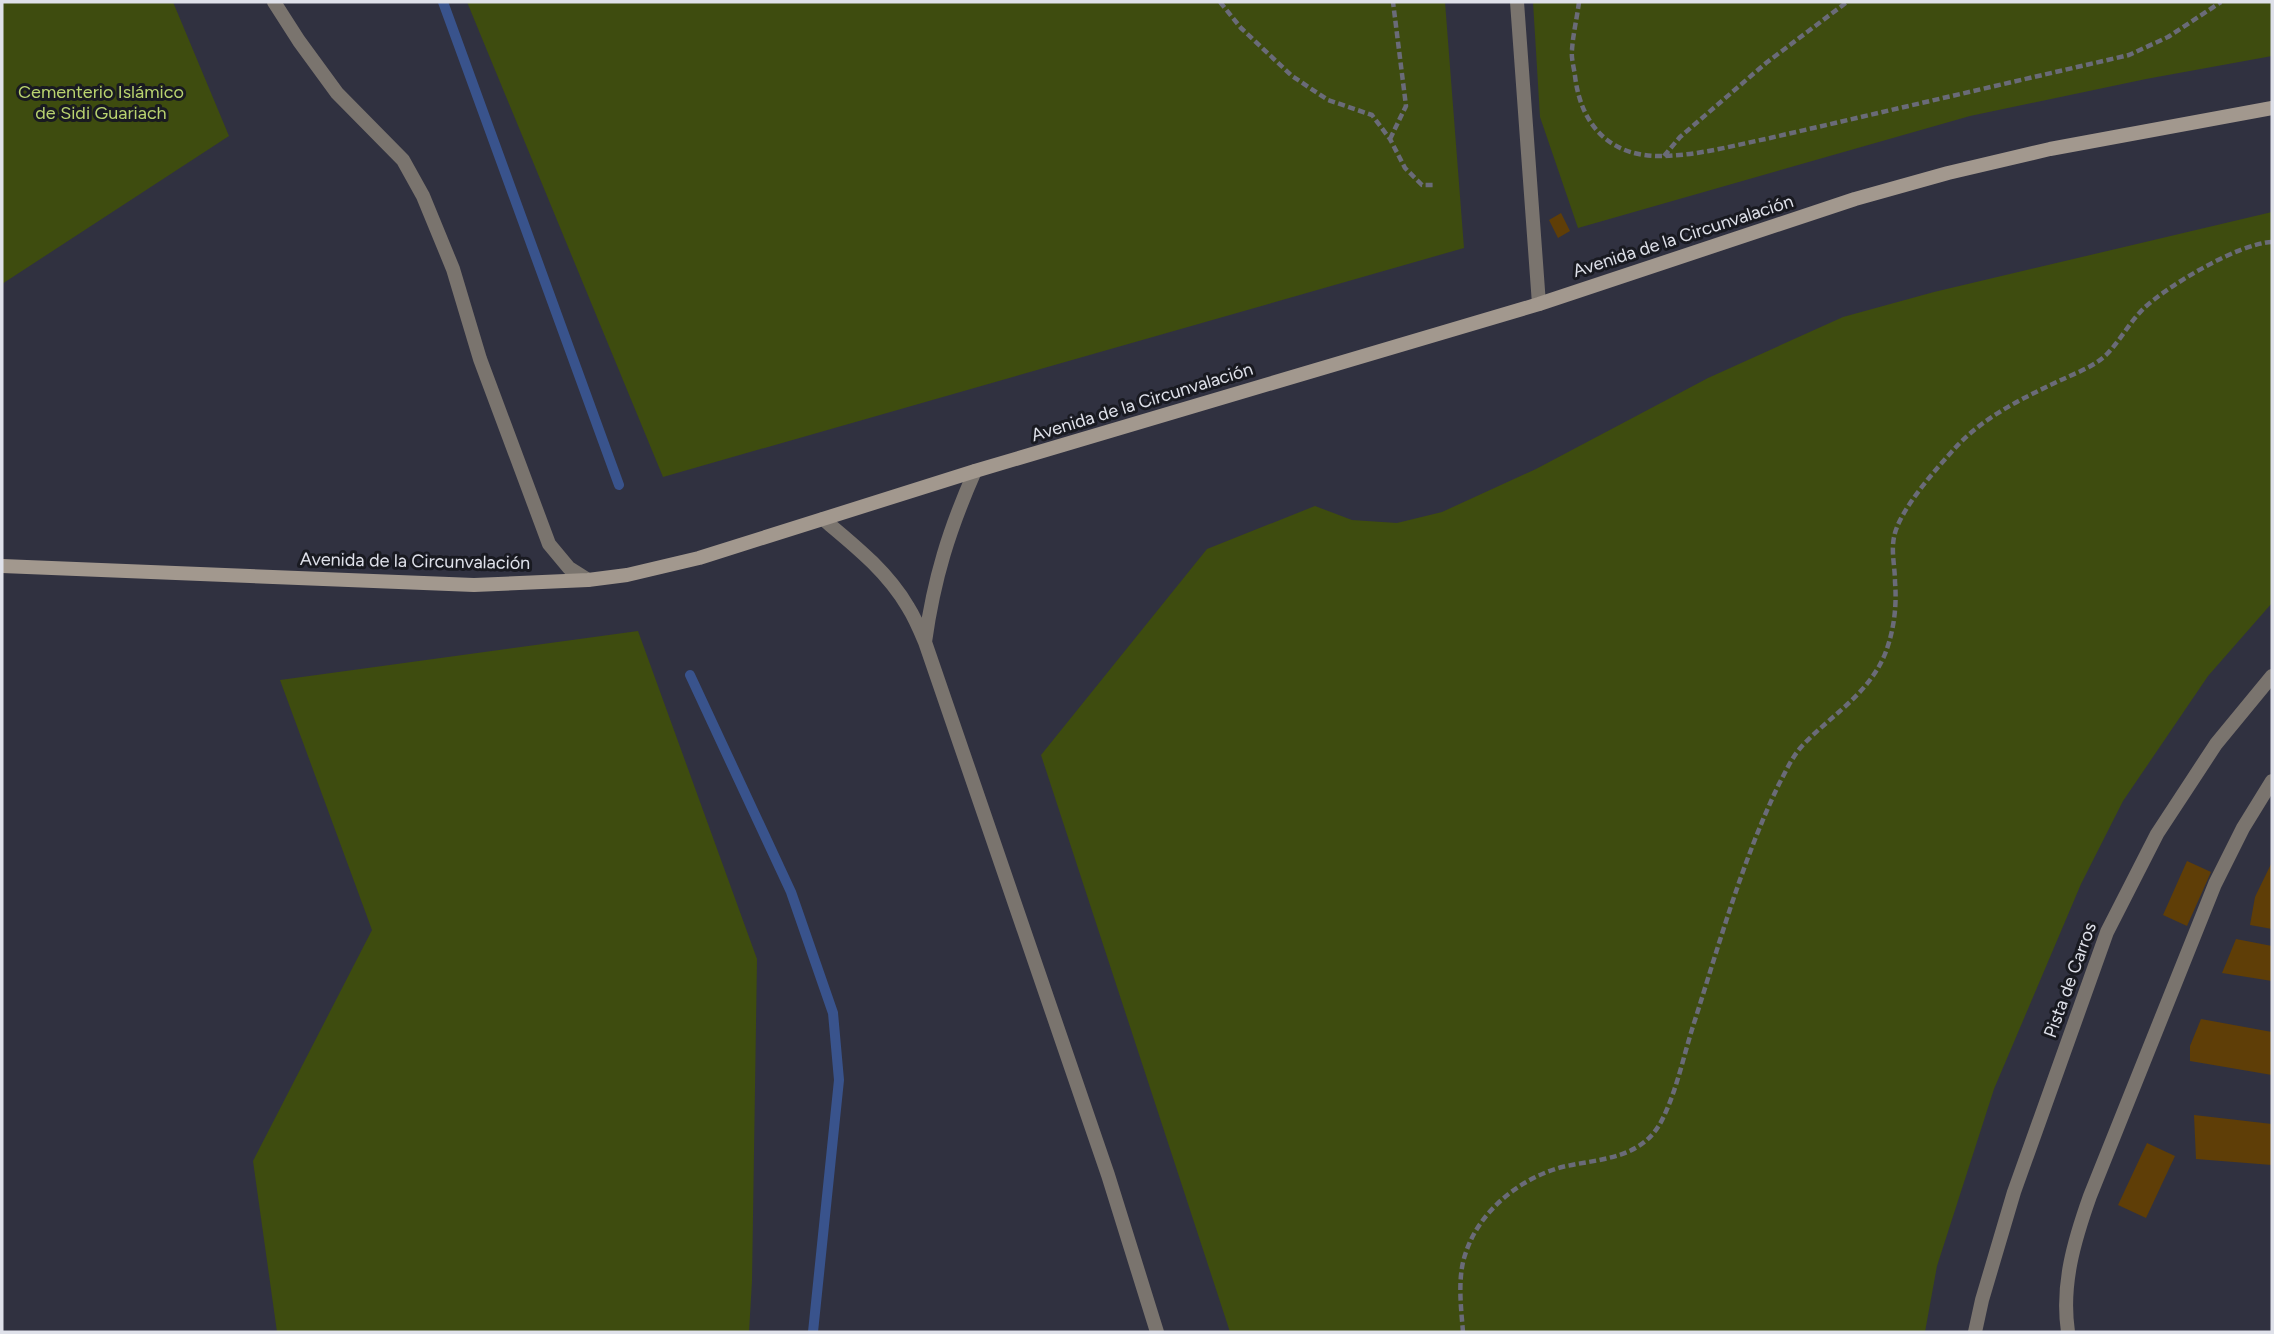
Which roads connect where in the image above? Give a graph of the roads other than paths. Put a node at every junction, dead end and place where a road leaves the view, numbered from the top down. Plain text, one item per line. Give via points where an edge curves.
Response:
1 (274, 2) edge
2 (1517, 2) edge
3 (2272, 108) edge
4 (1539, 304) junction
5 (975, 471) junction
6 (823, 519) junction
7 (2, 566) edge
8 (589, 580) junction
9 (925, 642) junction
10 (2272, 676) edge
11 (2272, 781) edge
12 (1157, 1332) edge
13 (1975, 1332) edge
14 (2068, 1332) edge

1 - 8 street via 337,93 402,160 423,197 453,269 480,359 549,544 569,568
2 - 4 street
3 - 4 main road, Avenida de la Circunvalación via 1948,173 1855,199
4 - 5 main road, Avenida de la Circunvalación
5 - 6 main road, Avenida de la Circunvalación
5 - 9 street via 941,557
6 - 8 main road, Avenida de la Circunvalación via 699,558
6 - 9 street via 885,575
7 - 8 main road, Avenida de la Circunvalación via 474,585
9 - 12 street via 1108,1175
10 - 13 street, Pista de Carros via 2216,744 2157,834 2107,932 2014,1192
11 - 14 street via 2215,884 2090,1196 2066,1282

